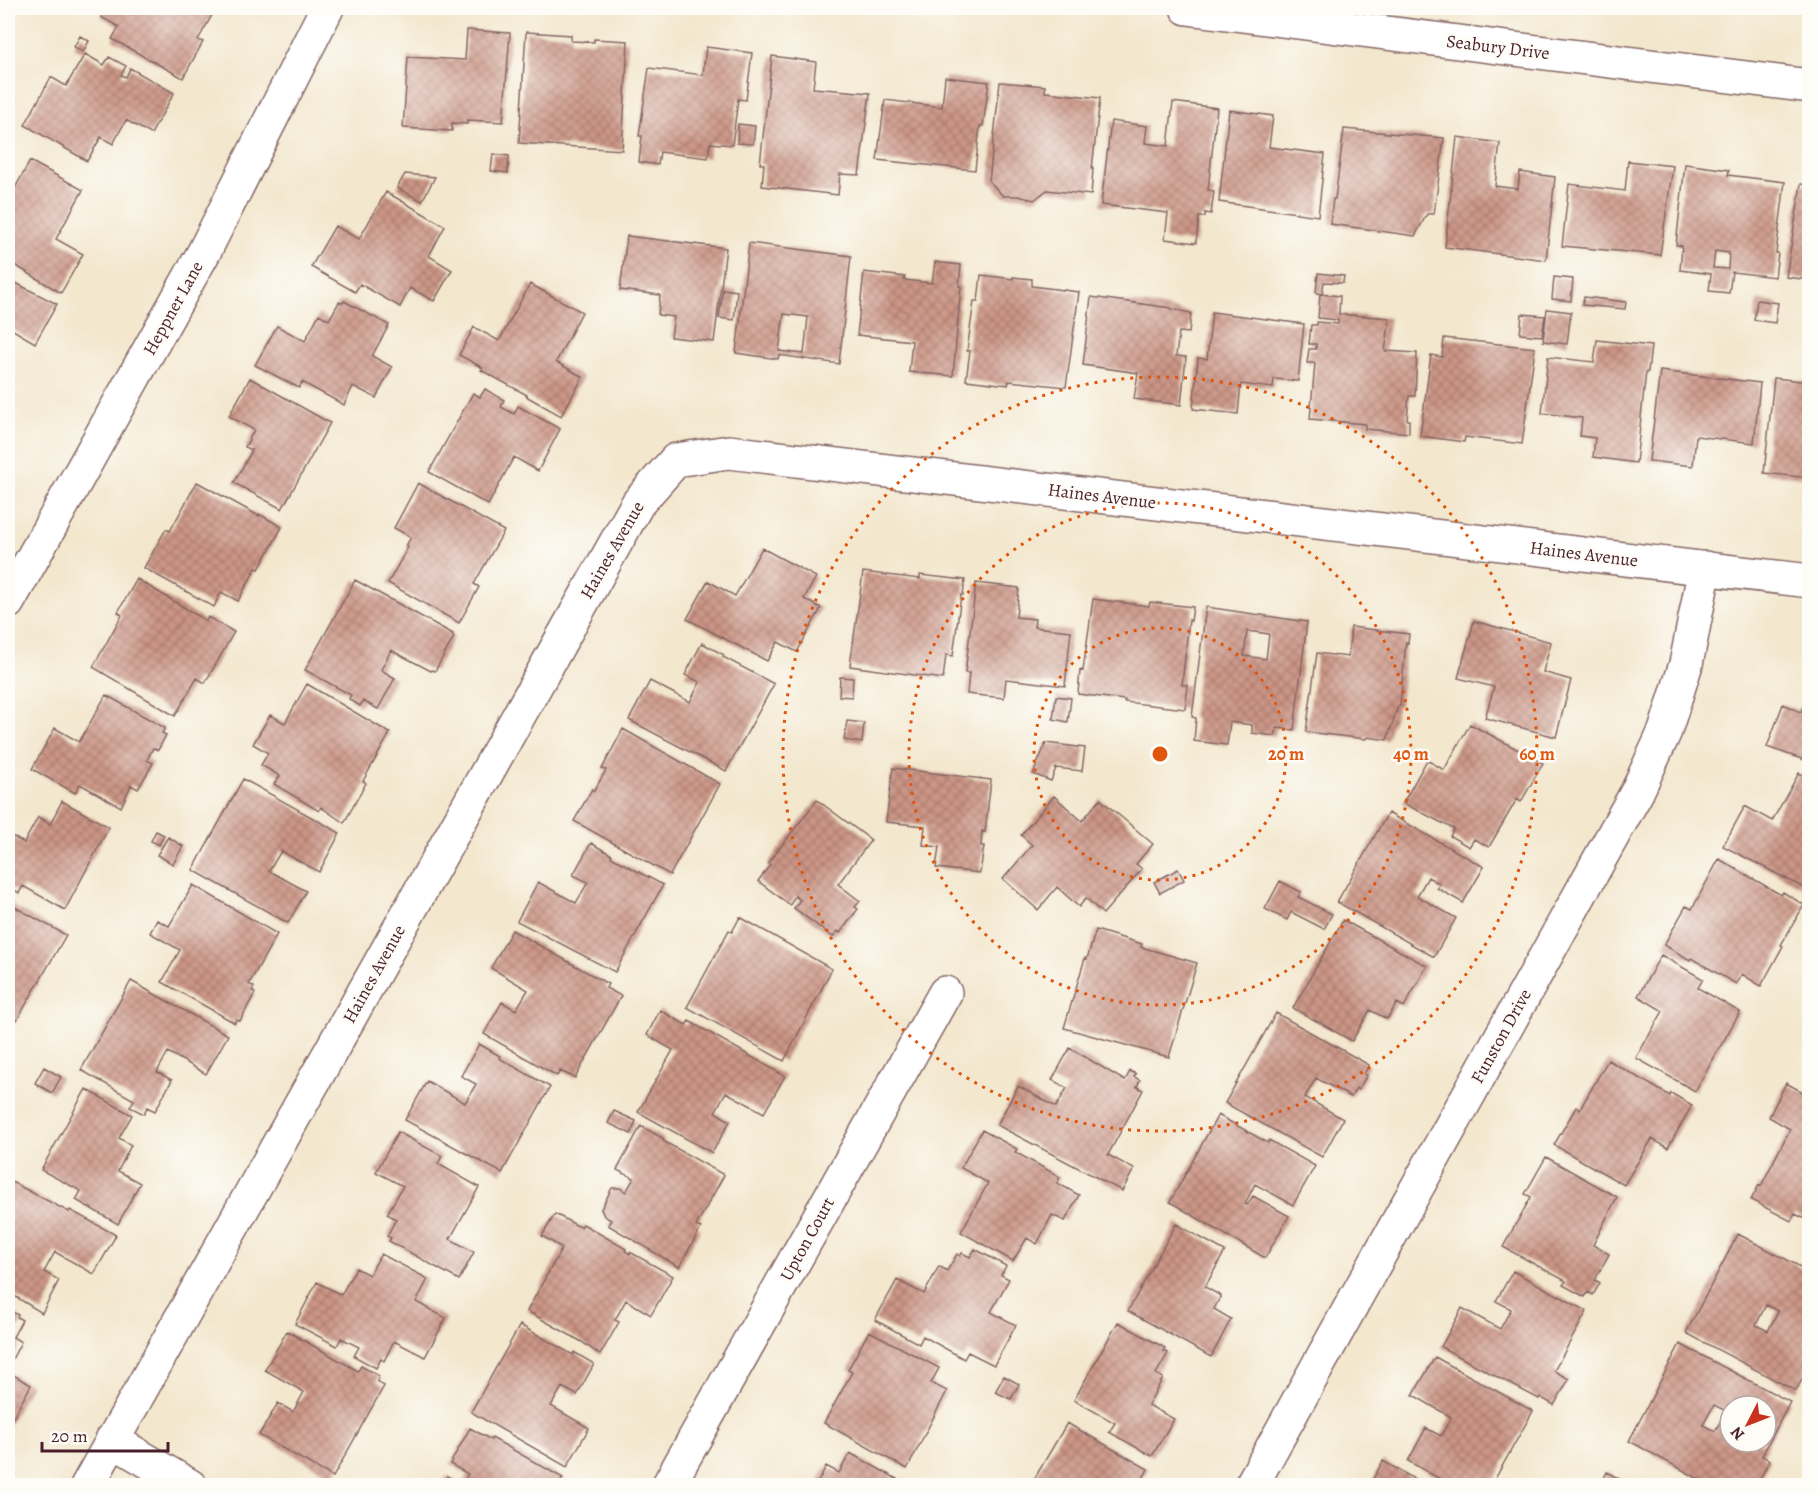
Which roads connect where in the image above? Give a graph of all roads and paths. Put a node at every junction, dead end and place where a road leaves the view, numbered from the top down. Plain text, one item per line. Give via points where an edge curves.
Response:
1 (327, 8) edge
2 (1187, 8) edge
3 (1809, 86) edge
4 (1705, 568) junction
5 (1809, 581) edge
6 (8, 602) edge
7 (945, 993) dead end
8 (112, 1440) junction
9 (87, 1485) edge
10 (190, 1485) edge
11 (668, 1485) edge
12 (1251, 1485) edge

1 - 6 street, Heppner Lane via 204,252
2 - 3 street, Seabury Drive
4 - 5 street, Haines Avenue
4 - 8 street, Haines Avenue via 729,452 676,460 638,503
4 - 12 street, Funston Drive via 1686,664 1665,731 1637,792
7 - 11 street, Upton Court
8 - 9 street, Haines Avenue
8 - 10 street

